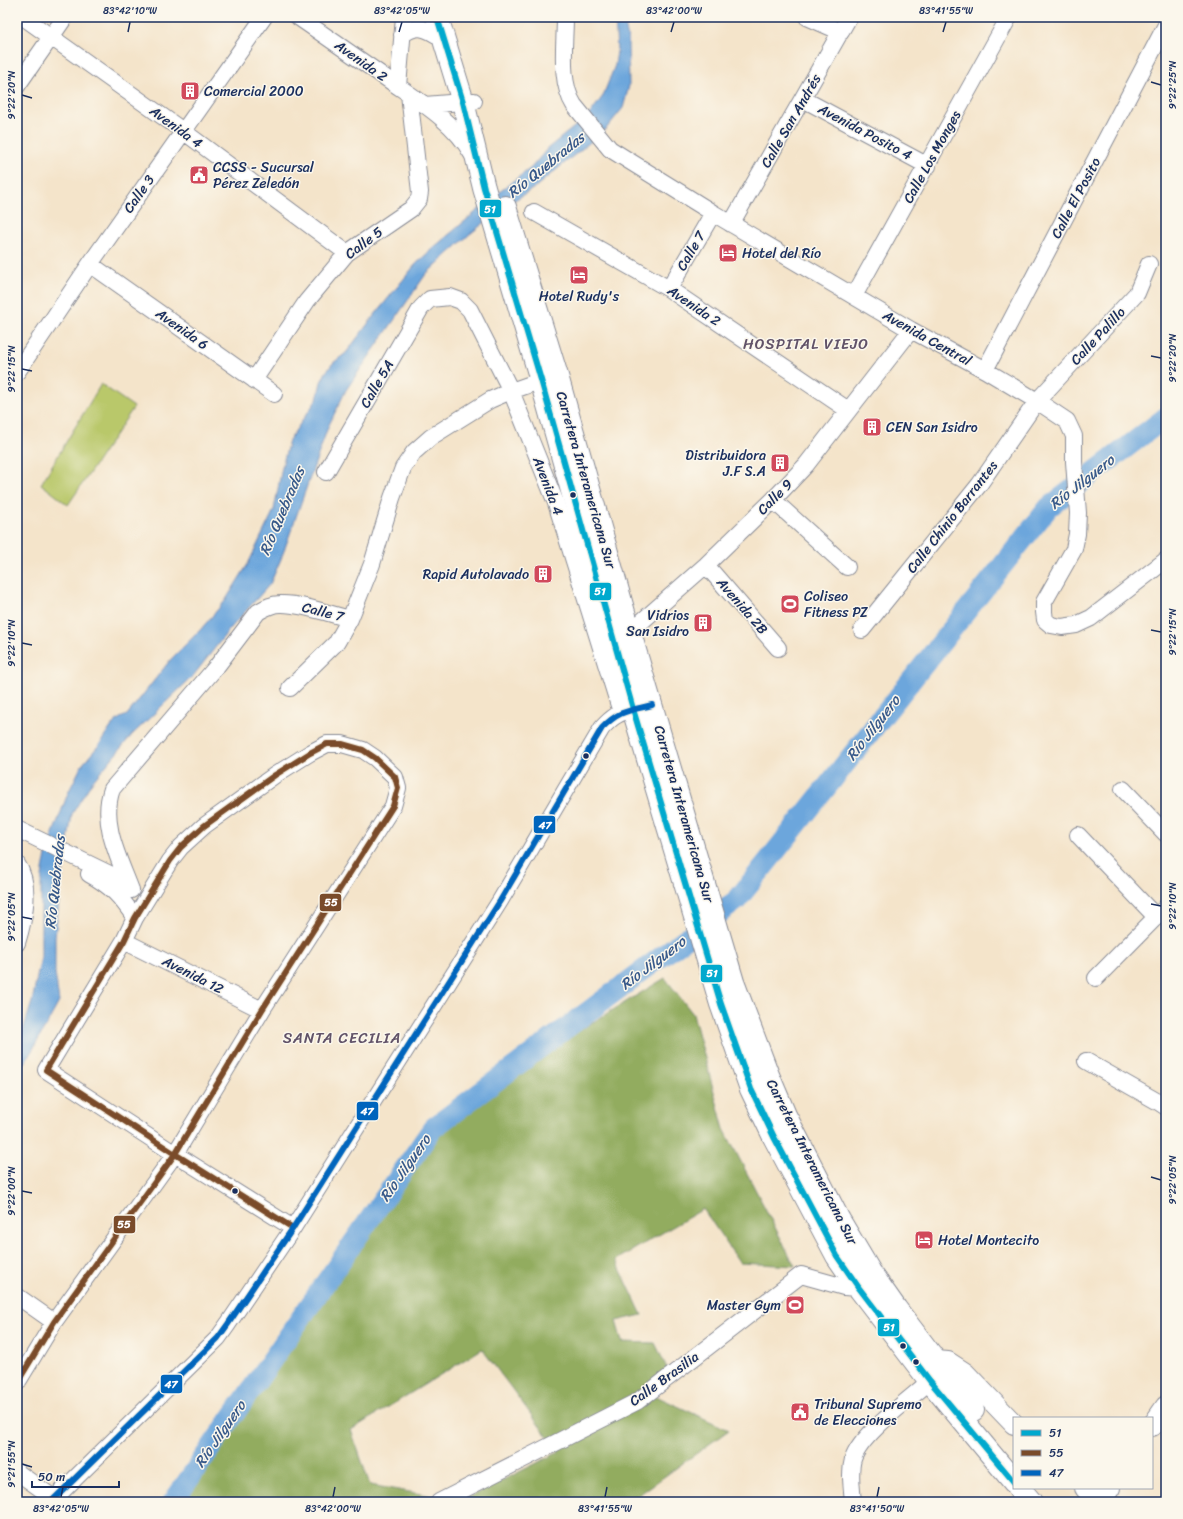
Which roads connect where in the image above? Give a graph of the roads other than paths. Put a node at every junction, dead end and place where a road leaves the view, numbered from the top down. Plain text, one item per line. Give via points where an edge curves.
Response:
1 (23, 17) edge
2 (65, 17) edge
3 (264, 17) edge
4 (298, 17) edge
5 (404, 17) edge
6 (437, 17) edge
7 (450, 17) edge
8 (565, 17) edge
9 (806, 17) edge
10 (849, 17) edge
11 (1009, 17) edge
12 (1166, 25) edge
13 (841, 32) junction
14 (402, 35) junction
15 (51, 37) junction
16 (443, 39) junction
17 (17, 86) edge
18 (403, 90) junction
19 (803, 99) junction
20 (469, 101) junction
21 (425, 105) junction
22 (183, 131) junction
23 (928, 166) junction
24 (486, 176) junction
25 (534, 212) dead end
26 (713, 213) junction
27 (732, 224) junction
28 (347, 253) junction
29 (90, 264) junction
30 (1149, 264) dead end
31 (669, 289) junction
32 (854, 296) junction
33 (430, 299) joint
34 (911, 330) junction
35 (985, 370) junction
36 (17, 372) edge
37 (549, 378) junction
38 (254, 380) junction
39 (511, 391) junction
40 (274, 394) dead end
41 (1036, 401) junction
42 (848, 410) junction
43 (326, 472) dead end
44 (773, 500) junction
45 (1166, 560) edge
46 (706, 565) junction
47 (848, 567) dead end
48 (350, 620) junction
49 (862, 630) dead end
50 (621, 633) junction
51 (778, 648) dead end
52 (290, 688) dead end
53 (635, 709) junction
54 (1123, 789) dead end
55 (17, 829) edge
56 (1166, 834) edge
57 (17, 835) edge
58 (1078, 835) dead end
59 (111, 838) junction
60 (33, 841) junction
61 (17, 864) edge
62 (85, 865) junction
63 (131, 890) junction
64 (138, 912) junction
65 (1161, 912) edge
66 (124, 941) junction
67 (17, 943) edge
68 (1096, 978) dead end
69 (262, 1010) junction
70 (1086, 1061) dead end
71 (1166, 1107) edge
72 (175, 1154) junction
73 (292, 1228) junction
74 (837, 1256) junction
75 (859, 1288) junction
76 (17, 1296) edge
77 (54, 1322) junction
78 (928, 1358) junction
79 (17, 1383) edge
80 (1166, 1406) edge
81 (1013, 1423) edge
82 (1153, 1425) edge
83 (1013, 1460) edge
84 (17, 1472) edge
85 (1013, 1481) edge
86 (1020, 1489) edge
87 (1037, 1489) edge
88 (1086, 1489) edge
89 (1109, 1489) edge
90 (53, 1500) edge
91 (439, 1502) edge
92 (853, 1502) edge
93 (1031, 1502) edge
94 (1047, 1502) edge
95 (1097, 1502) edge
96 (1100, 1502) edge

1 - 15 street, Avenida 4
2 - 15 street
3 - 22 street, Calle 3
4 - 18 street, Avenida 2
5 - 14 street, Calle 5
6 - 16 highway, Carretera Interamericana Sur
7 - 20 highway, Carretera Interamericana Sur
8 - 26 street, Avenida Central via 564,80 574,105 610,149
9 - 13 street
10 - 13 street, Calle San Andrés
11 - 23 street, Calle Los Monges
12 - 35 street, Calle El Posito
13 - 19 street, Calle San Andrés
14 - 16 street via 411,29 420,28 430,30
14 - 18 street, Calle 5
15 - 17 street
15 - 22 street, Avenida 4
16 - 20 highway, Carretera Interamericana Sur
18 - 21 street, Avenida 2
18 - 28 street, Calle 5 via 420,184 419,199 411,209
19 - 23 street, Avenida Posito 4
19 - 27 street, Calle San Andrés
20 - 21 street
20 - 24 highway, Carretera Interamericana Sur
21 - 24 street, Avenida 2 via 455,129
22 - 28 street, Avenida 4
22 - 29 street, Calle 3
23 - 32 street, Calle Los Monges
24 - 37 highway, Carretera Interamericana Sur
25 - 31 street, Avenida 2
26 - 27 street, Avenida Central
26 - 31 street, Calle 7
27 - 32 street, Avenida Central
28 - 38 street, Calle 5 via 307,301
29 - 36 street, Calle 3
29 - 38 street, Avenida 6
30 - 41 street, Calle Palillo via 1137,294
31 - 42 street, Avenida 2
32 - 34 street, Avenida Central
33 - 39 street, Avenida 4 via 450,297 461,301 470,310
33 - 43 street, Calle 5A via 421,308
34 - 35 street, Avenida Central
34 - 42 street, Calle 9
35 - 41 street, Avenida Central
37 - 39 street, Calle 7
37 - 50 highway, Carretera Interamericana Sur
38 - 40 street, Avenida 6
39 - 48 street, Calle 7 via 490,400 431,437 414,452 404,468 392,498 372,564
39 - 53 street, Avenida 4
41 - 45 street, Avenida Central via 1067,421 1074,436 1078,514 1074,549 1044,602 1046,620 1051,625 1062,627 1076,625 1091,618
41 - 49 street, Calle Chinio Barrantes via 979,485
42 - 44 street, Calle 9 via 806,465
44 - 46 street, Calle 9
44 - 47 street
46 - 50 street, Calle 9
46 - 51 street, Avenida 2B
48 - 52 street via 337,642
48 - 59 street, Calle 7 via 290,604 266,606 258,612 217,666 112,789 108,809
50 - 53 highway, Carretera Interamericana Sur
53 - 73 street via 612,718 602,728 500,901
53 - 74 highway, Carretera Interamericana Sur via 721,1004 751,1089
53 - 78 highway, Carretera Interamericana Sur via 706,890 733,982 785,1115 839,1220 870,1272
54 - 56 street
55 - 60 street
57 - 60 street
58 - 65 street
59 - 62 street, Calle 7 via 106,856 99,863
59 - 63 street, Calle 7
60 - 62 street
61 - 67 street via 22,871 25,887 23,918
62 - 63 street via 118,878
62 - 64 street
63 - 64 street
64 - 66 street
64 - 69 street via 181,847 204,826 275,775 327,744 342,744 363,750 375,758 395,777 398,788 393,806
65 - 68 street
66 - 69 street, Avenida 12
66 - 72 street via 46,1070
69 - 72 street
70 - 71 street
72 - 73 street
72 - 77 street
73 - 90 street via 218,1338
74 - 75 highway, Carretera Interamericana Sur
74 - 78 highway via 912,1336
75 - 78 highway, Carretera Interamericana Sur
75 - 91 street, Calle Brasilia via 844,1287 801,1275 638,1401
76 - 77 street
77 - 79 street
78 - 81 main road via 948,1362 965,1373
78 - 83 highway via 942,1387 976,1414
78 - 85 highway, Carretera Interamericana Sur
78 - 92 street via 882,1422 857,1451 851,1470
80 - 82 main road
84 - 90 street
86 - 93 highway
87 - 94 highway
88 - 95 main road
89 - 96 main road

